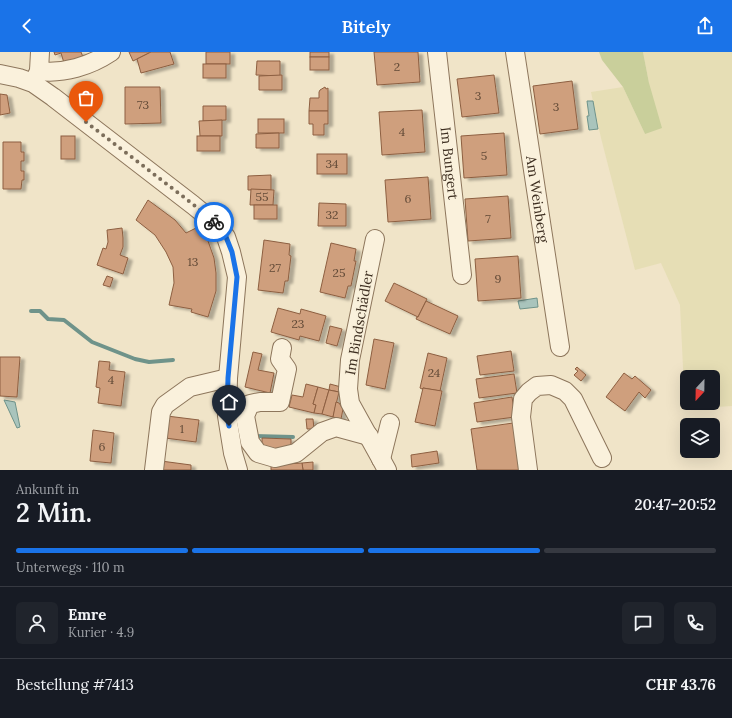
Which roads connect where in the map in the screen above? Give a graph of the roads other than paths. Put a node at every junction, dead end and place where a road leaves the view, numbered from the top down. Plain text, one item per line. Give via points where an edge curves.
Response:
1 (40, 52) edge
2 (111, 52) edge
3 (437, 52) edge
4 (515, 52) edge
5 (0, 74) edge
6 (36, 77) junction
7 (375, 239) dead end
8 (462, 275) dead end
9 (560, 347) dead end
10 (282, 348) dead end
11 (229, 370) junction
12 (390, 423) dead end
13 (369, 436) junction
14 (602, 458) dead end
15 (384, 464) edge
16 (154, 470) edge
17 (238, 470) edge
18 (528, 470) edge

1 - 6 street
2 - 6 street via 89,64
3 - 8 street, Im Bungert
4 - 9 street, Am Weinberg
5 - 6 street via 19,78
6 - 11 street via 53,97 194,205 215,223 226,237 237,277
7 - 13 street, Im Bindschädler via 350,360 348,389 350,404
10 - 13 street via 280,359 287,369 280,402 250,404 245,416 250,442 258,453 275,458 296,453 322,432 336,426
11 - 16 street via 190,387 165,405 161,412
11 - 17 street via 227,416
12 - 15 street
13 - 15 street, Im Bindschädler
14 - 18 street via 573,399 566,391 551,385 537,386 524,399 521,417

